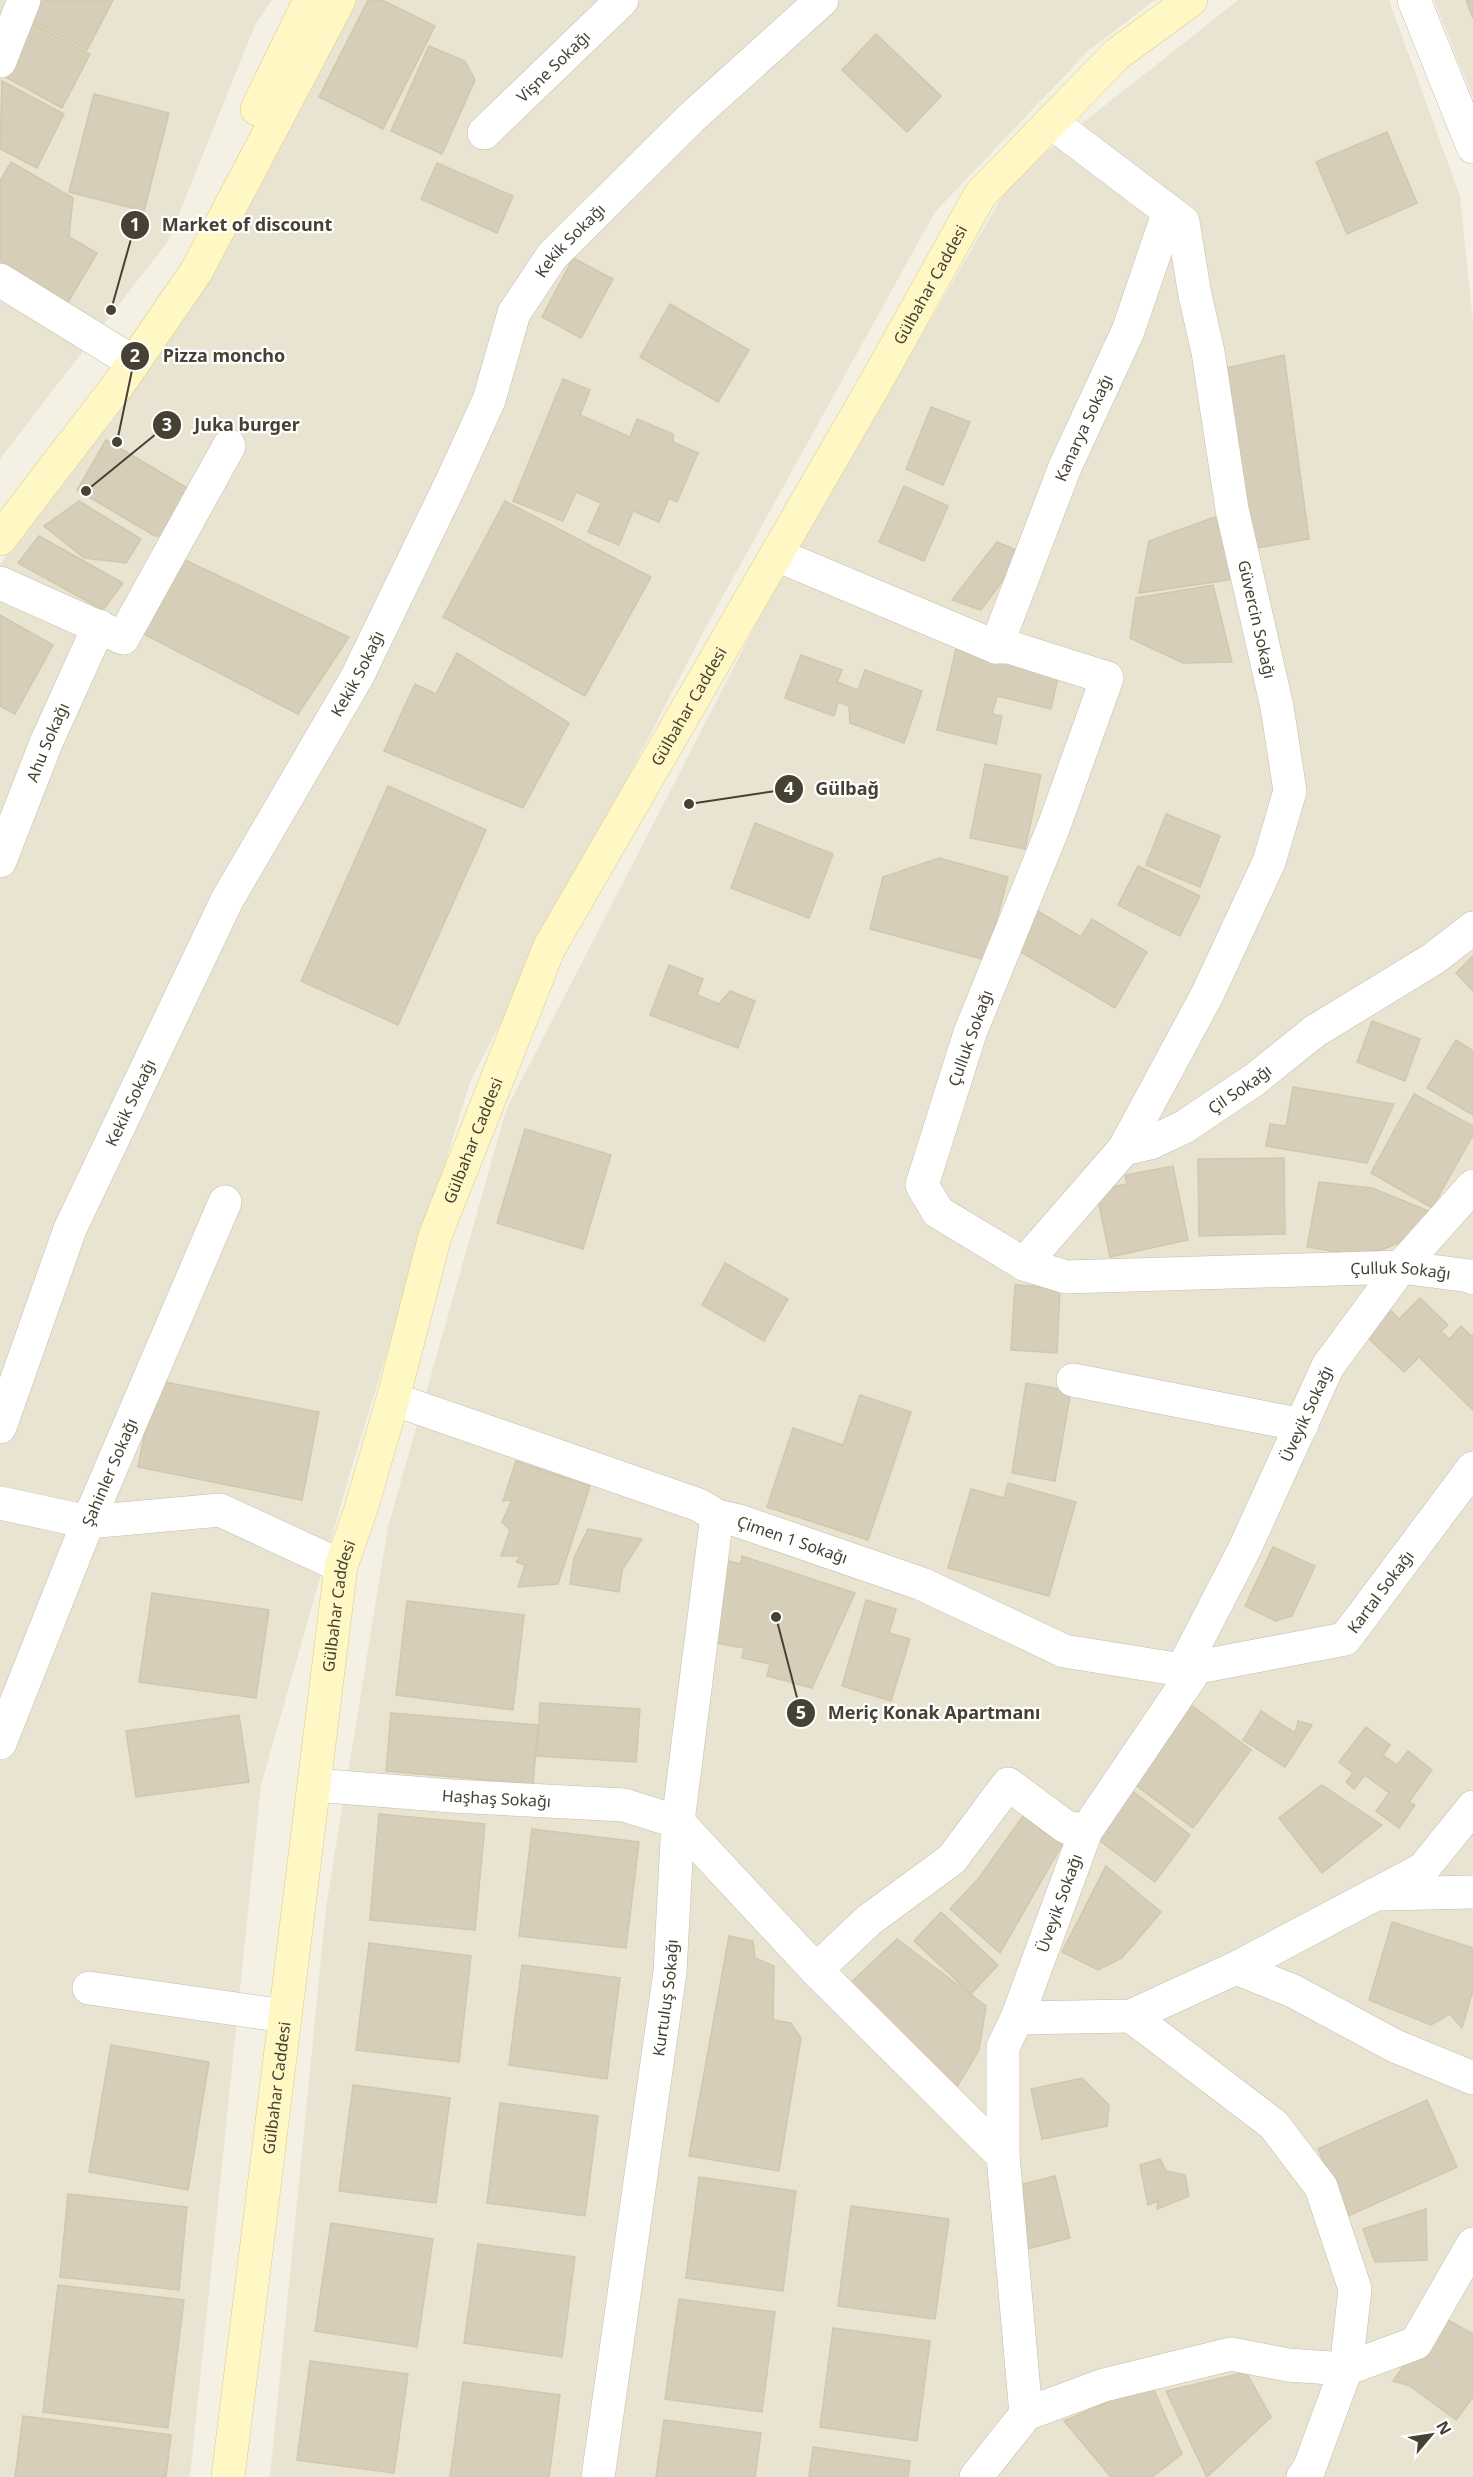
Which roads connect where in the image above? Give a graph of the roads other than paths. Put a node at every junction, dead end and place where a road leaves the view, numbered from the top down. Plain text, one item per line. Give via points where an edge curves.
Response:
1 (24, 0) edge
2 (310, 0) edge
3 (339, 0) edge
4 (622, 0) edge
5 (822, 0) edge
6 (1191, 0) edge
7 (1414, 0) edge
8 (0, 61) edge
9 (1051, 122) junction
10 (484, 133) dead end
11 (1473, 147) edge
12 (1168, 211) junction
13 (0, 280) edge
14 (120, 354) junction
15 (229, 446) dead end
16 (0, 514) edge
17 (0, 539) edge
18 (777, 555) junction
19 (0, 583) edge
20 (111, 632) junction
21 (996, 647) junction
22 (0, 861) edge
23 (1473, 928) edge
24 (1124, 1149) junction
25 (1473, 1186) edge
26 (225, 1202) dead end
27 (1024, 1264) junction
28 (1401, 1267) junction
29 (1473, 1278) edge
30 (1073, 1380) dead end
31 (393, 1399) junction
32 (1302, 1425) junction
33 (0, 1427) edge
34 (1473, 1468) edge
35 (0, 1503) edge
36 (717, 1516) junction
37 (88, 1522) junction
38 (341, 1566) junction
39 (1186, 1673) junction
40 (0, 1743) edge
41 (314, 1785) junction
42 (1473, 1807) edge
43 (678, 1822) junction
44 (1086, 1831) junction
45 (1473, 1892) edge
46 (1374, 1894) junction
47 (1236, 1968) junction
48 (816, 1970) junction
49 (89, 1988) dead end
50 (285, 2016) junction
51 (1131, 2016) junction
52 (1017, 2018) junction
53 (1473, 2078) edge
54 (1003, 2156) junction
55 (1473, 2244) edge
56 (1346, 2369) junction
57 (1026, 2414) junction
58 (228, 2477) edge
59 (598, 2477) edge
60 (976, 2477) edge
61 (1303, 2477) edge

1 - 8 street
2 - 14 street via 183,261
3 - 17 street via 196,272 121,381
4 - 10 street, Vişne Sokağı
5 - 33 street, Kekik Sokağı via 691,118 552,256 514,313 489,400 422,543 357,677 227,900 70,1229
6 - 9 street, Gülbahar Caddesi via 1117,54
7 - 11 street
9 - 12 street, Güvercin Sokağı
9 - 18 street, Gülbahar Caddesi via 980,195
12 - 21 street, Kanarya Sokağı via 1128,332 1065,468
12 - 24 street, Güvercin Sokağı via 1184,222 1232,509 1277,707 1290,791 1269,862 1217,975
13 - 14 street
14 - 16 street
15 - 20 street, Ahu Sokağı
18 - 21 street, Çulluk Sokağı
18 - 31 street, Gülbahar Caddesi via 549,948 435,1236
19 - 20 street
20 - 22 street, Ahu Sokağı via 46,743
21 - 27 street, Çulluk Sokağı via 1009,647 1107,678 1054,826 970,1034 922,1185 939,1212
23 - 24 street, Çil Sokağı via 1433,959 1315,1031 1254,1080 1184,1127 1150,1143
24 - 27 street
25 - 28 street, Üveyik Sokağı
26 - 37 street, Şahinler Sokağı
27 - 28 street, Çulluk Sokağı via 1066,1277
28 - 29 street, Çulluk Sokağı
28 - 32 street, Üveyik Sokağı via 1328,1366
30 - 32 street
31 - 36 street, Çimen 1 Sokağı via 699,1506
31 - 38 street, Gülbahar Caddesi
32 - 39 street, Üveyik Sokağı
34 - 39 street, Kartal Sokağı via 1345,1639
35 - 37 street
36 - 39 street, Çimen 1 Sokağı via 922,1584 1064,1651
36 - 43 street, Kurtuluş Sokağı
37 - 38 street via 220,1510
37 - 40 street, Şahinler Sokağı
38 - 41 street, Gülbahar Caddesi
39 - 44 street, Üveyik Sokağı
41 - 43 street, Haşhaş Sokağı via 624,1804
41 - 50 street, Gülbahar Caddesi
42 - 46 street via 1423,1869
43 - 48 street
43 - 59 street, Kurtuluş Sokağı via 670,1972
44 - 48 street via 1066,1827 1008,1784 952,1859 869,1920
44 - 52 street, Üveyik Sokağı
45 - 46 street
46 - 47 street
47 - 51 street
47 - 53 street via 1293,1992 1395,2046
48 - 54 street
49 - 50 street
50 - 58 street, Gülbahar Caddesi
51 - 52 street
51 - 56 street via 1274,2125 1321,2187 1355,2289
52 - 54 street, Üveyik Sokağı via 1003,2047
54 - 57 street, Üveyik Sokağı
55 - 56 street via 1416,2343
56 - 57 street via 1288,2365 1231,2354 1104,2385
56 - 61 street
57 - 60 street

